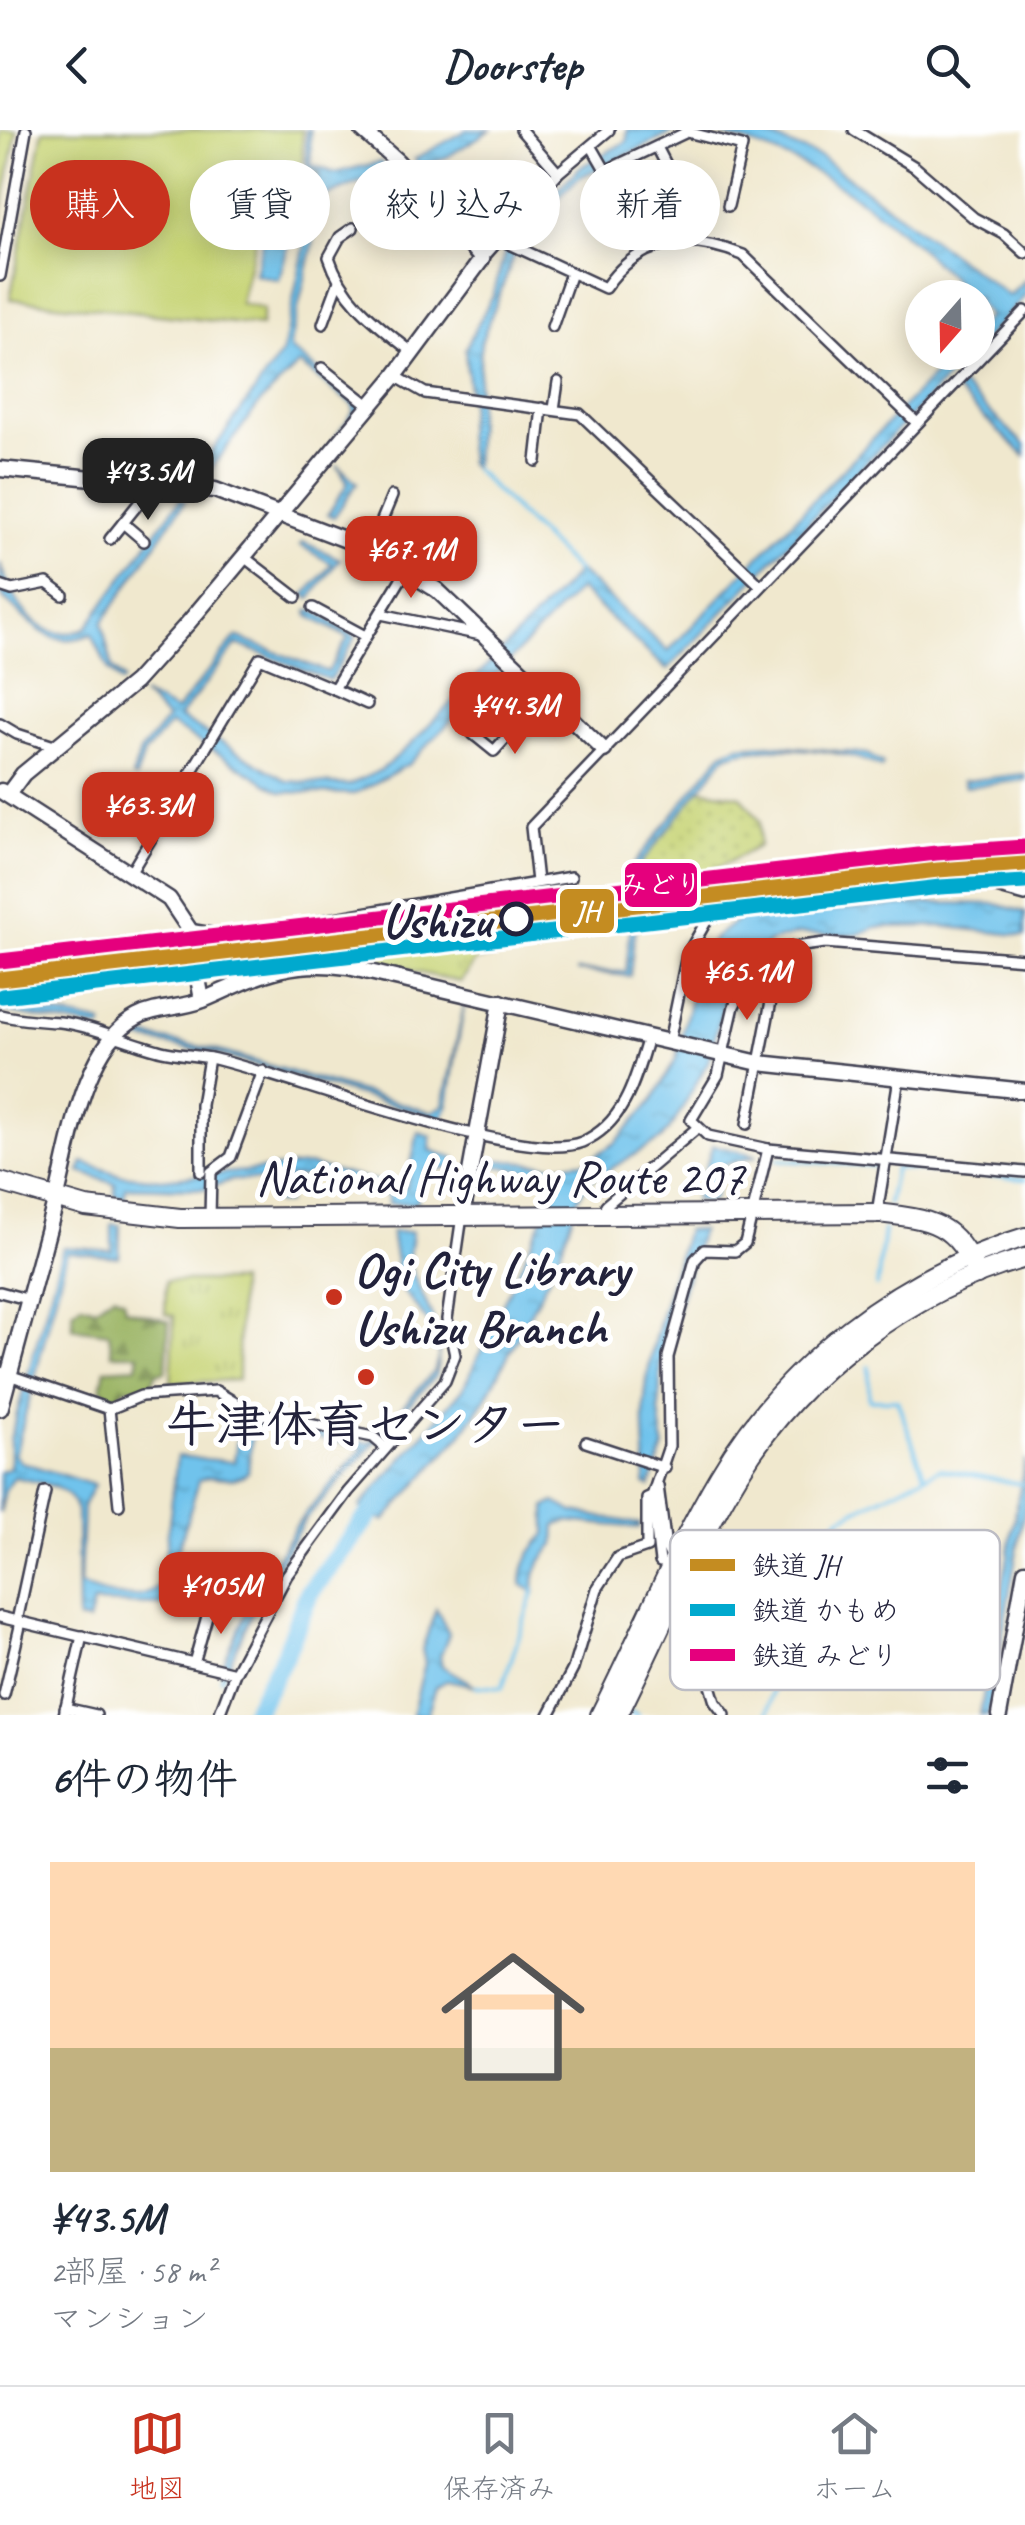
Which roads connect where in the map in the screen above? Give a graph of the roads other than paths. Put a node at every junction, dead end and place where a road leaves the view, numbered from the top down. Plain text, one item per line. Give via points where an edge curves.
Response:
1 (26, 130) edge
2 (362, 130) edge
3 (521, 130) edge
4 (610, 130) edge
5 (854, 130) edge
6 (656, 146) junction
7 (592, 148) junction
8 (547, 160) edge
9 (600, 160) edge
10 (627, 160) edge
11 (663, 160) edge
12 (560, 172) edge
13 (728, 206) dead end
14 (350, 230) edge
15 (490, 250) edge
16 (525, 250) edge
17 (1025, 253) edge
18 (482, 259) junction
19 (570, 272) junction
20 (0, 276) edge
21 (340, 282) junction
22 (1025, 312) edge
23 (323, 324) dead end
24 (552, 328) dead end
25 (414, 352) junction
26 (322, 368) dead end
27 (396, 376) junction
28 (558, 382) dead end
29 (370, 406) junction
30 (542, 408) junction
31 (554, 409) junction
32 (917, 424) junction
33 (536, 461) dead end
34 (0, 469) edge
35 (156, 482) junction
36 (392, 496) dead end
37 (280, 512) junction
38 (123, 524) junction
39 (110, 540) dead end
40 (144, 542) dead end
41 (370, 549) junction
42 (244, 556) junction
43 (407, 569) junction
44 (0, 586) edge
45 (761, 586) junction
46 (63, 594) dead end
47 (296, 597) dead end
48 (313, 608) dead end
49 (380, 614) junction
50 (365, 636) junction
51 (486, 636) junction
52 (334, 689) junction
53 (546, 695) junction
54 (367, 704) dead end
55 (0, 724) edge
56 (474, 734) dead end
57 (57, 747) junction
58 (604, 750) junction
59 (4, 792) edge
60 (131, 872) junction
61 (571, 877) dead end
62 (1025, 877) edge
63 (537, 882) junction
64 (978, 883) junction
65 (1025, 896) edge
66 (189, 929) junction
67 (1025, 959) edge
68 (773, 991) dead end
69 (202, 1000) junction
70 (501, 1002) junction
71 (0, 1014) edge
72 (112, 1036) junction
73 (648, 1037) junction
74 (671, 1043) junction
75 (722, 1055) junction
76 (210, 1058) junction
77 (760, 1063) junction
78 (263, 1071) junction
79 (900, 1078) junction
80 (1025, 1091) edge
81 (747, 1124) dead end
82 (696, 1129) junction
83 (476, 1135) junction
84 (768, 1149) junction
85 (887, 1161) junction
86 (206, 1172) junction
87 (1025, 1172) edge
88 (0, 1182) edge
89 (56, 1200) junction
90 (755, 1214) junction
91 (876, 1214) junction
92 (462, 1216) junction
93 (598, 1216) junction
94 (210, 1218) junction
95 (1025, 1238) edge
96 (1025, 1258) edge
97 (973, 1266) junction
98 (0, 1292) edge
99 (30, 1300) junction
100 (11, 1375) edge
101 (0, 1408) edge
102 (109, 1410) junction
103 (586, 1442) dead end
104 (380, 1443) junction
105 (664, 1468) junction
106 (658, 1484) junction
107 (45, 1492) dead end
108 (652, 1496) junction
109 (119, 1504) dead end
110 (701, 1530) edge
111 (670, 1559) edge
112 (670, 1560) edge
113 (1025, 1569) edge
114 (670, 1576) edge
115 (670, 1578) edge
116 (211, 1602) dead end
117 (0, 1617) edge
118 (20, 1622) junction
119 (82, 1636) junction
120 (194, 1663) junction
121 (227, 1671) junction
122 (713, 1690) edge
123 (4, 1696) dead end
124 (65, 1712) edge
125 (96, 1715) edge
126 (219, 1715) edge
127 (550, 1715) edge
128 (600, 1715) edge
129 (618, 1715) edge
130 (724, 1715) edge
131 (999, 1715) edge

1 - 20 street
2 - 18 street
3 - 8 street
4 - 7 street
5 - 17 street via 914,166
6 - 10 street
6 - 11 street
6 - 13 street via 687,132 742,146
7 - 9 street
7 - 12 street
14 - 21 street via 329,256
15 - 18 street
16 - 19 street
18 - 25 street
19 - 24 street
19 - 32 street via 605,288 642,250 672,240 743,255
21 - 23 street
21 - 25 street via 361,312
22 - 32 street
25 - 27 street
26 - 29 street
27 - 29 street
27 - 30 street via 425,393
28 - 31 street
29 - 37 street
30 - 31 street
30 - 33 street
31 - 45 street via 580,414
32 - 45 street
34 - 35 street
35 - 37 street
35 - 38 street
36 - 41 street
37 - 41 street
37 - 42 street
38 - 39 street
38 - 40 street
41 - 43 street
42 - 47 street
42 - 57 street via 135,682
43 - 49 street
43 - 51 street
44 - 46 street via 47,583
45 - 58 street
48 - 50 street
49 - 50 street
49 - 51 street
50 - 52 street
51 - 53 street
52 - 54 street
52 - 60 street via 260,658
53 - 56 street via 494,751
53 - 58 street
55 - 57 street
57 - 59 street
58 - 63 street via 531,827
59 - 60 street
60 - 66 street via 169,899
61 - 63 street
62 - 64 street
63 - 66 street via 230,936
64 - 65 street
64 - 74 street via 712,910 687,955
66 - 69 street
67 - 75 street via 825,943 786,948 750,976 734,1006
68 - 77 street
69 - 70 street via 266,970 318,963
69 - 72 street via 140,1015
70 - 73 street
70 - 83 street
71 - 72 street
72 - 76 street
72 - 89 street via 93,1068
73 - 74 street
73 - 83 street via 633,1088 612,1122 582,1142 554,1148
74 - 75 street
75 - 77 street
75 - 82 street via 692,1120
76 - 78 street
76 - 86 street via 201,1106
77 - 79 street
77 - 81 street
78 - 83 street
78 - 86 street via 230,1157
79 - 80 street
79 - 85 street
82 - 84 street
82 - 93 street
83 - 92 street
84 - 85 street
84 - 90 street
85 - 87 street
85 - 91 street
86 - 94 street
88 - 89 highway, National Highway Route 207
89 - 94 highway, National Highway Route 207 via 117,1213
89 - 99 main road
90 - 91 highway, National Highway Route 207
90 - 93 highway, National Highway Route 207
90 - 105 street via 744,1244 704,1250 696,1260 668,1357
91 - 97 highway, National Highway Route 207 via 940,1226 957,1237
92 - 93 highway, National Highway Route 207
92 - 94 highway, National Highway Route 207
92 - 104 street via 447,1319 454,1344 450,1370
95 - 97 highway
96 - 97 highway
97 - 110 highway via 816,1377
98 - 99 street
99 - 100 main road
100 - 101 main road
100 - 102 street
102 - 104 street via 140,1396 216,1390 244,1408
102 - 109 street
103 - 105 street
104 - 121 street
105 - 106 street
106 - 108 street
106 - 112 street
107 - 118 street
108 - 111 street
108 - 127 street via 644,1509 647,1547 618,1557 597,1589 573,1669
113 - 131 street
114 - 128 highway
115 - 129 highway
116 - 120 street
117 - 118 street
118 - 119 street
118 - 123 street
119 - 120 street
119 - 124 street
120 - 121 street
121 - 126 street
122 - 130 street
124 - 125 street

